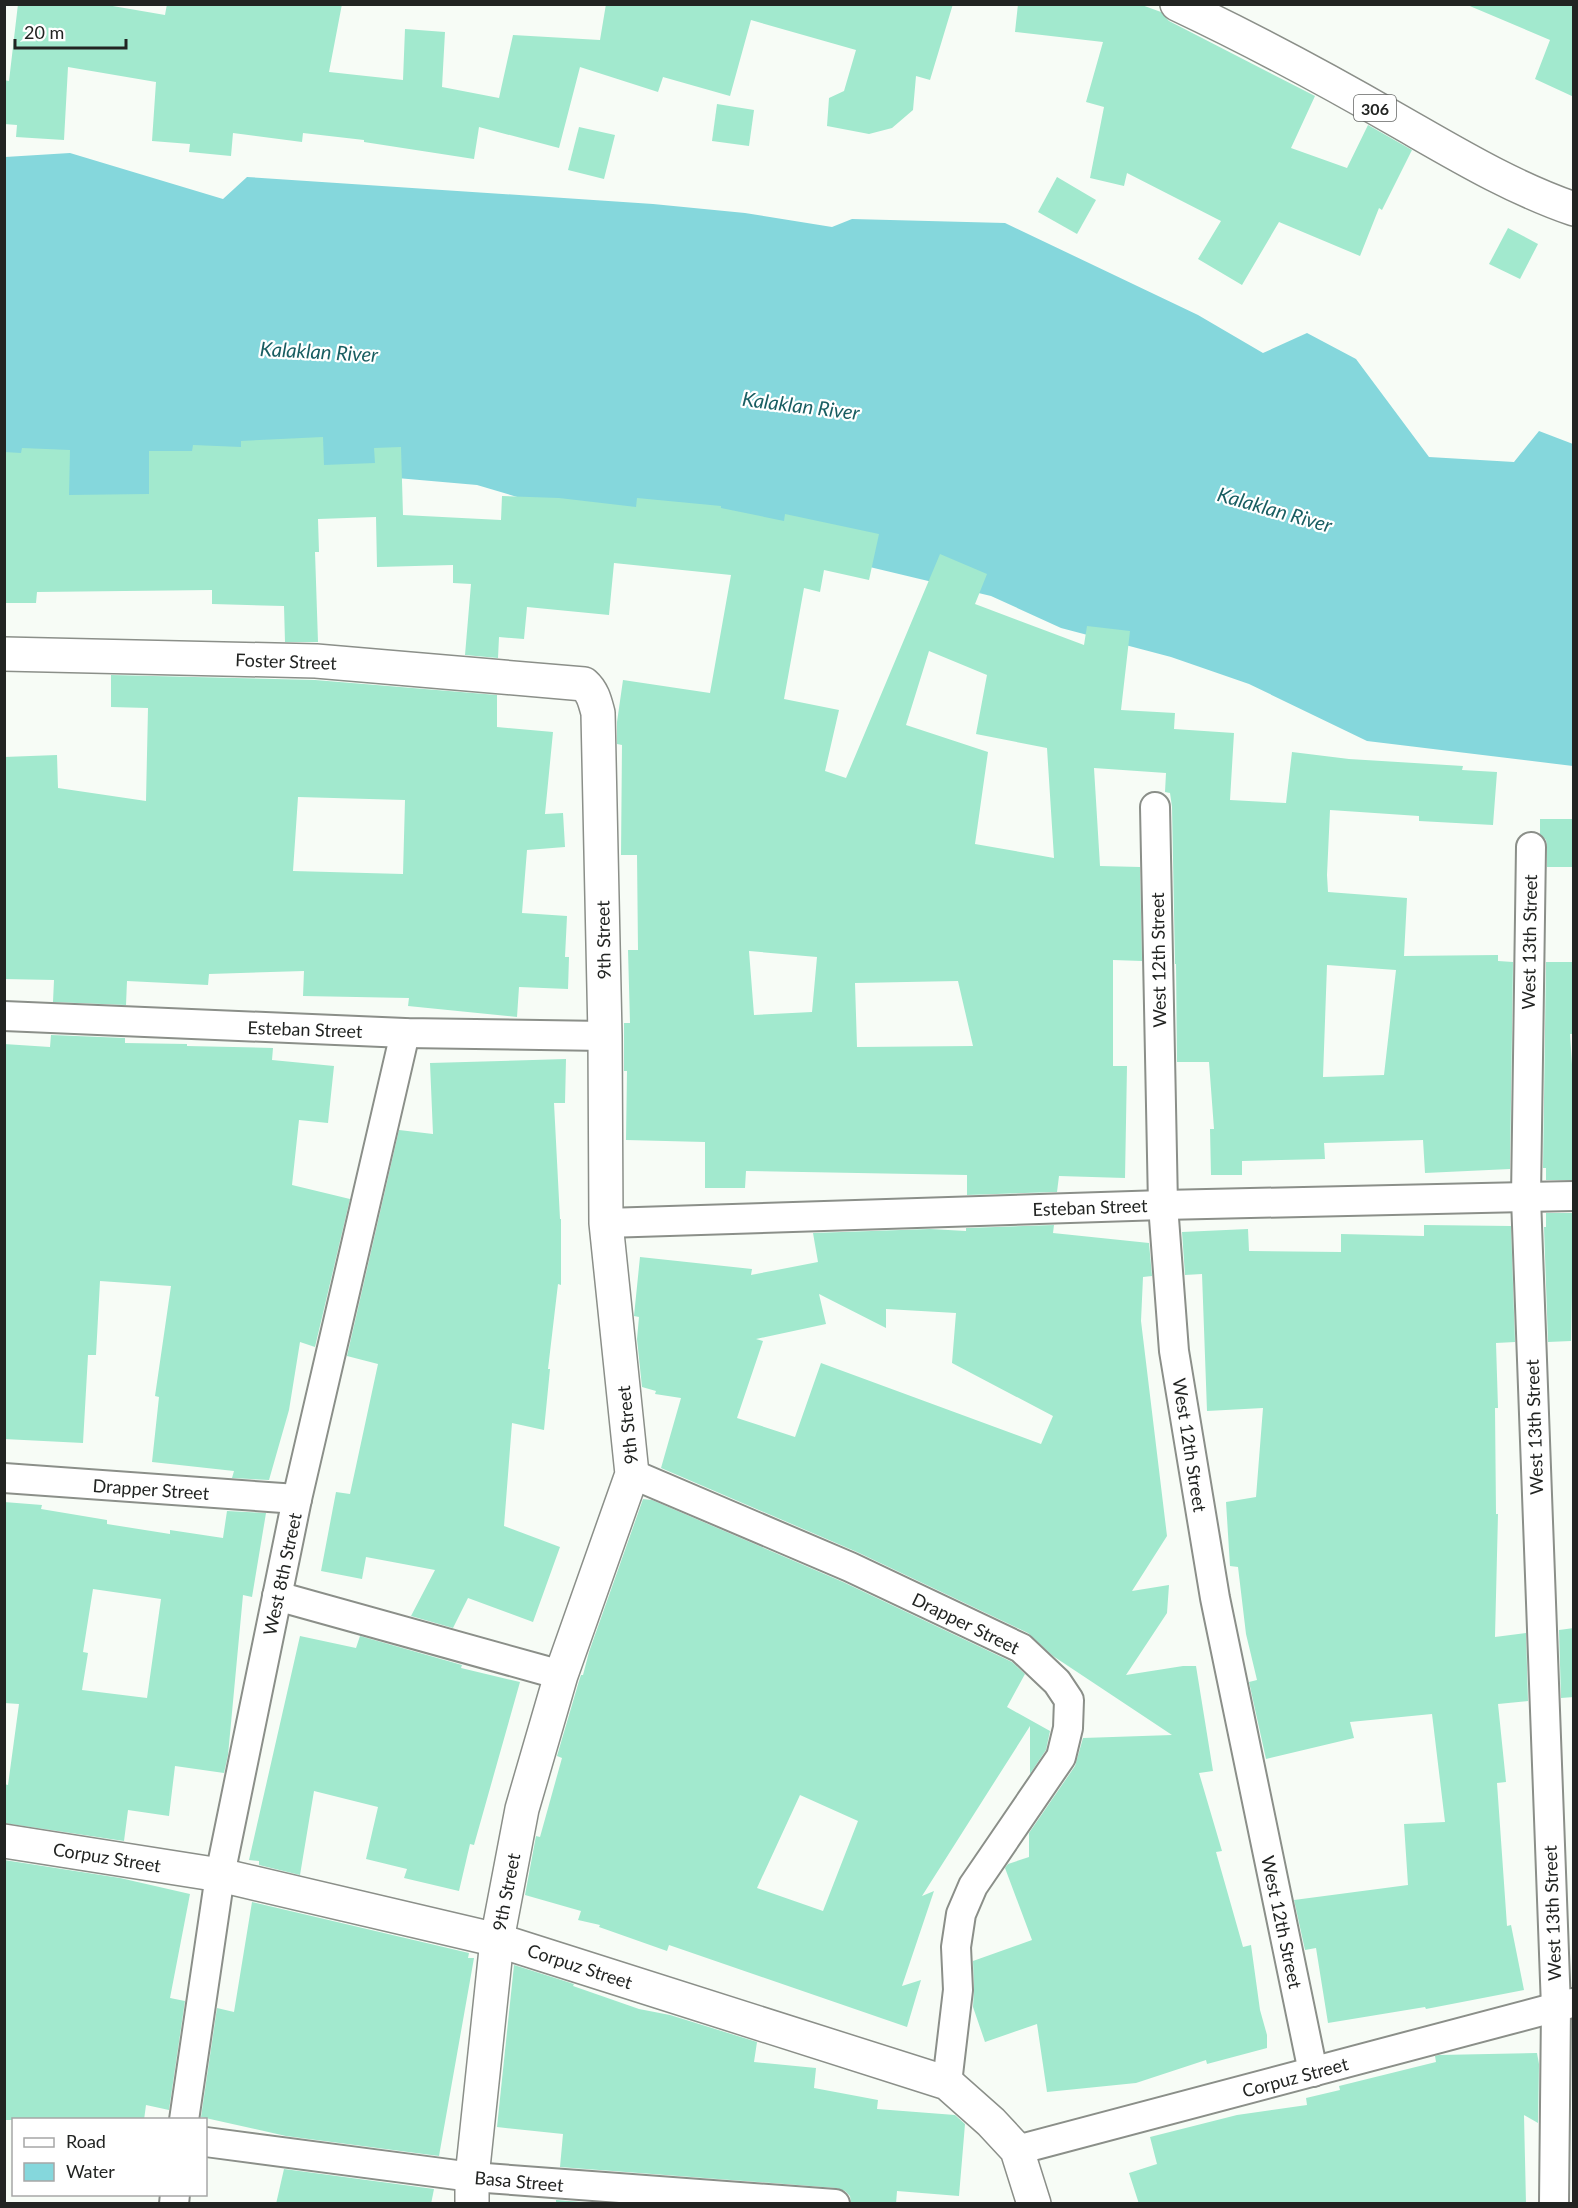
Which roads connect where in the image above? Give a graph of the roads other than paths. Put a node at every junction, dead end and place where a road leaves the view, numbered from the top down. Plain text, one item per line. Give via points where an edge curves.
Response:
1 (1177, 4) edge
2 (1574, 209) edge
3 (4, 654) edge
4 (566, 683) joint
5 (1155, 807) dead end
6 (1531, 847) dead end
7 (4, 1016) edge
8 (405, 1033) junction
9 (605, 1036) junction
10 (1574, 1196) edge
11 (1526, 1198) junction
12 (1163, 1205) junction
13 (606, 1223) junction
14 (632, 1474) junction
15 (4, 1478) edge
16 (297, 1499) junction
17 (277, 1596) junction
18 (561, 1675) junction
19 (4, 1841) edge
20 (220, 1875) junction
21 (496, 1940) junction
22 (1565, 2005) edge
23 (1313, 2072) junction
24 (947, 2083) junction
25 (184, 2118) edge
26 (207, 2142) edge
27 (1017, 2150) junction
28 (472, 2190) edge
29 (649, 2197) edge
30 (835, 2204) edge
31 (1034, 2204) edge
32 (1554, 2204) edge

1 - 2 street, 306 via 1395,118 1456,156
3 - 4 street, Foster Street via 316,661
4 - 9 street, 9th Street via 589,688 598,713
5 - 12 street, West 12th Street
6 - 11 street, West 13th Street
7 - 8 street, Esteban Street
8 - 9 street, Esteban Street
8 - 16 street, West 8th Street
9 - 13 street, 9th Street
10 - 11 street, Esteban Street
11 - 12 street, Esteban Street
11 - 22 street, West 13th Street
12 - 13 street, Esteban Street
12 - 23 street, West 12th Street via 1174,1351 1215,1598
13 - 14 street, 9th Street
14 - 18 street, 9th Street
14 - 24 street, Drapper Street via 850,1567 1020,1648 1057,1682 1069,1700 1061,1757 973,1886 961,1914 956,1947 958,1990
15 - 16 street, Drapper Street
16 - 17 street, West 8th Street
17 - 18 street
17 - 20 street, West 8th Street
18 - 21 street, 9th Street via 522,1809
19 - 20 street, Corpuz Street
20 - 21 street, Corpuz Street
20 - 25 street, West 8th Street
21 - 24 street, Corpuz Street
21 - 28 street, 9th Street
22 - 23 street, Corpuz Street
22 - 32 street, West 13th Street
23 - 27 street, Corpuz Street
24 - 27 street, Corpuz Street
26 - 28 street, Basa Street
27 - 31 street, Corpuz Street
28 - 29 street, Basa Street
29 - 30 street, Basa Street

